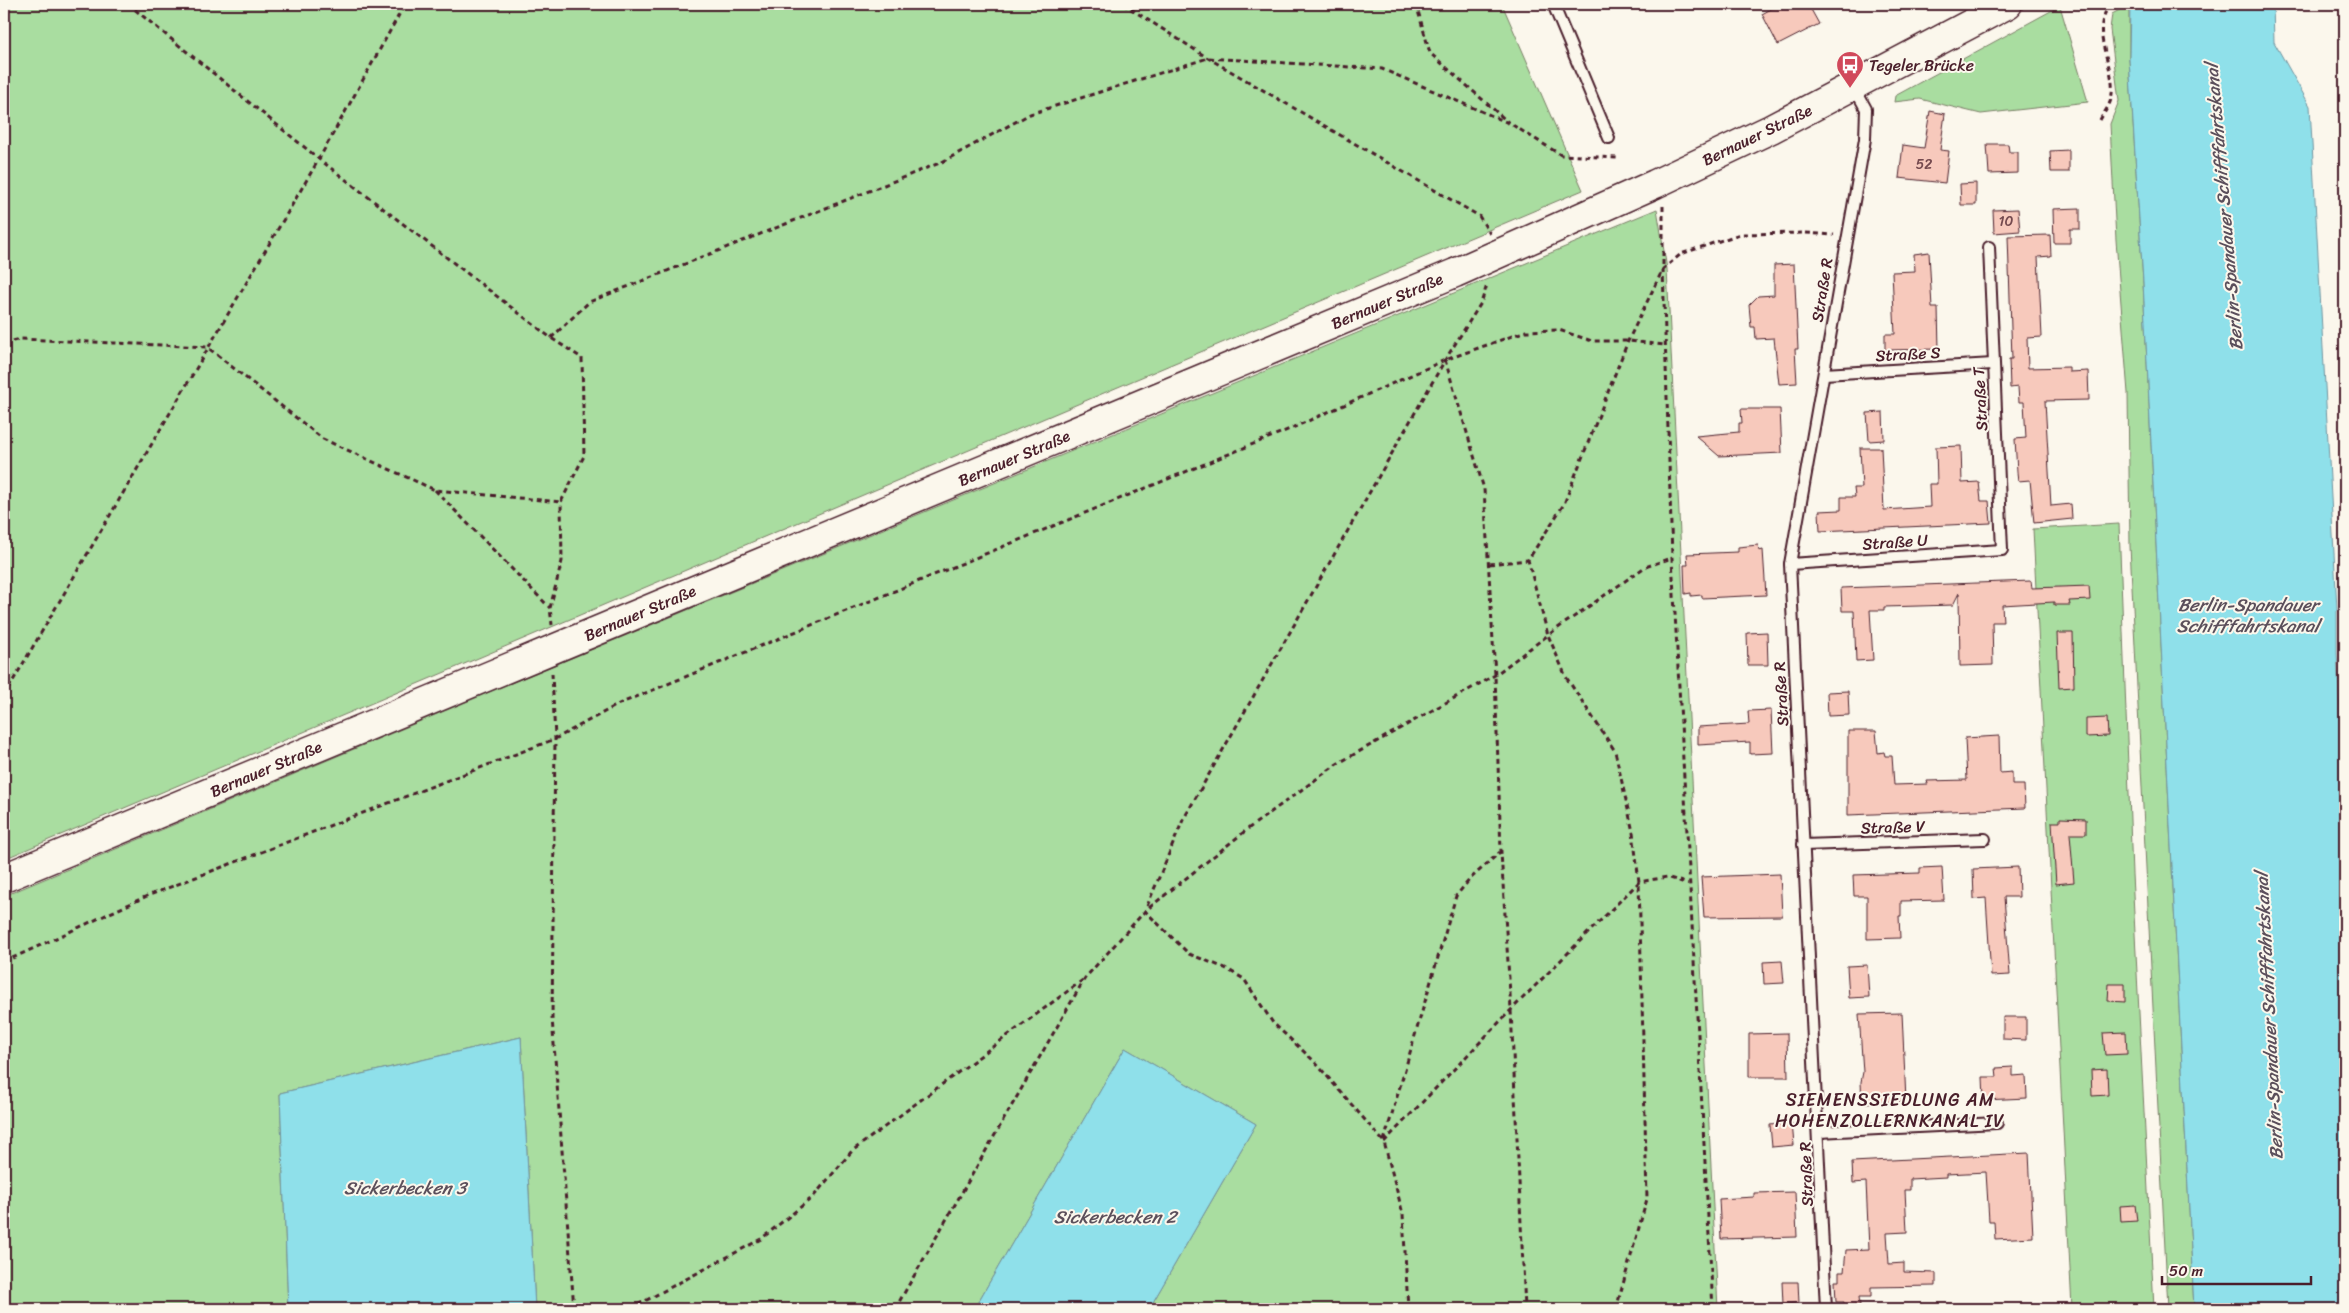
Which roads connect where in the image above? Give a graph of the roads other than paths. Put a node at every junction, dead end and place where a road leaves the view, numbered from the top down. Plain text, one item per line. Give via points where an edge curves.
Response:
1 (1553, 4) edge
2 (2008, 4) edge
3 (1854, 87) junction
4 (1608, 138) dead end
5 (1988, 247) dead end
6 (1993, 364) junction
7 (1824, 374) junction
8 (2002, 550) joint
9 (1790, 564) junction
10 (1985, 839) dead end
11 (1803, 845) junction
12 (4, 878) edge
13 (1997, 1123) dead end
14 (1819, 1132) junction
15 (1826, 1309) edge

1 - 4 lane
2 - 3 main road, Bernauer Straße
3 - 7 lane, Straße R via 1866,109 1865,139
3 - 12 main road, Bernauer Straße via 1655,184 1492,256
5 - 6 lane, Straße T
6 - 7 lane, Straße S
6 - 8 lane, Straße T
7 - 9 lane, Straße R
8 - 9 lane, Straße U
9 - 11 lane, Straße R
10 - 11 lane, Straße V
11 - 14 lane, Straße R
13 - 14 lane
14 - 15 lane, Straße R

